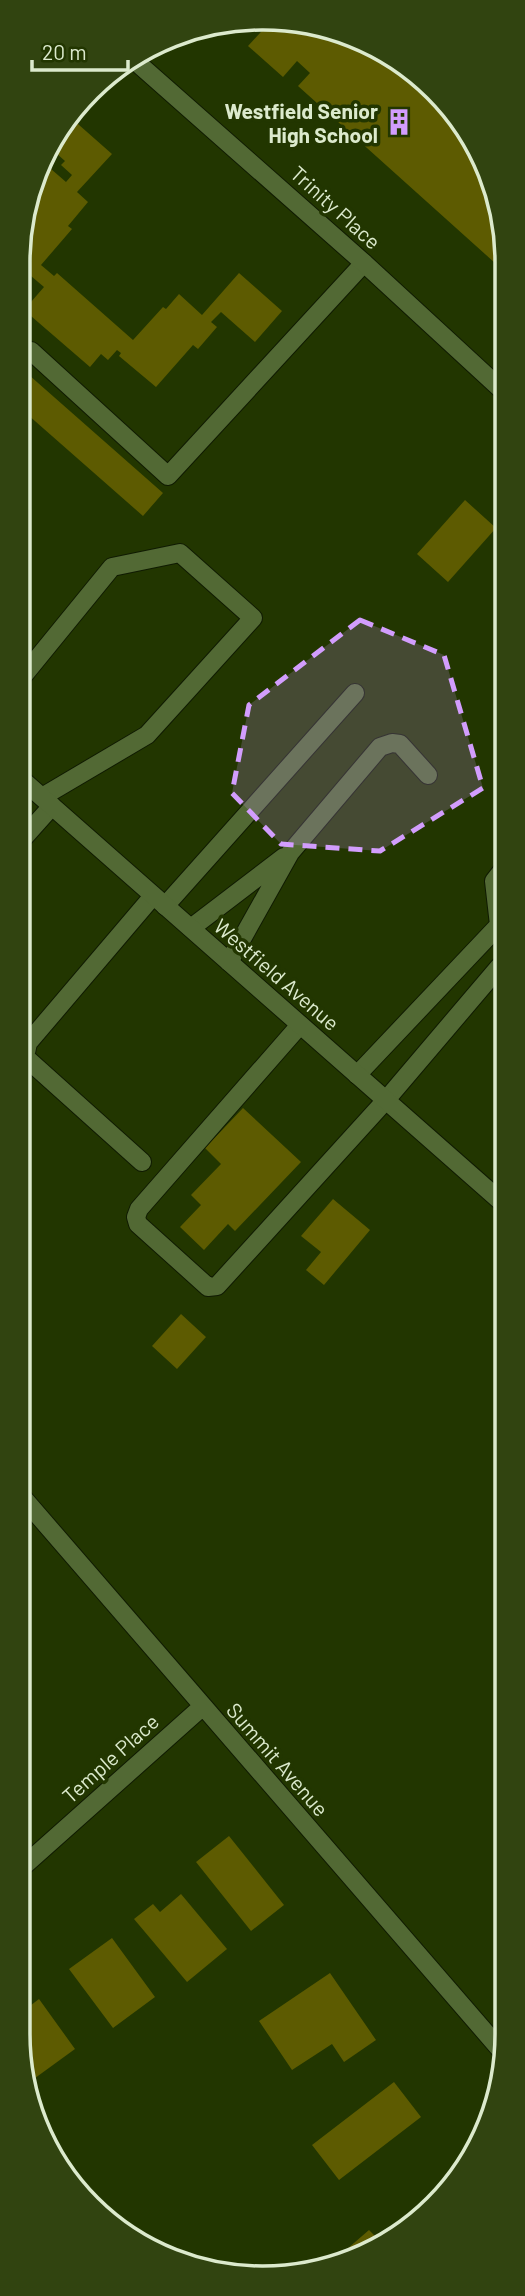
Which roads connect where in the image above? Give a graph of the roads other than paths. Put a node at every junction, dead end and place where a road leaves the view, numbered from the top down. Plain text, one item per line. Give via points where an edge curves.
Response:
1 (140, 65) edge
2 (364, 263) junction
3 (31, 351) dead end
4 (495, 384) edge
5 (30, 667) edge
6 (355, 693) dead end
7 (428, 775) dead end
8 (30, 787) edge
9 (47, 802) junction
10 (30, 827) edge
11 (290, 853) junction
12 (159, 901) junction
13 (191, 928) junction
14 (495, 929) edge
15 (229, 962) junction
16 (495, 972) edge
17 (300, 1025) junction
18 (30, 1041) edge
19 (30, 1061) edge
20 (357, 1075) junction
21 (386, 1100) junction
22 (142, 1161) dead end
23 (495, 1196) edge
24 (30, 1506) edge
25 (202, 1707) junction
26 (30, 1860) edge
27 (494, 2042) edge

1 - 2 street, Trinity Place
2 - 3 street via 169,476
2 - 4 street, Trinity Place
5 - 9 street via 112,566 180,553 253,618 148,735
6 - 12 street
7 - 11 street via 400,744 380,747
8 - 9 street, Westfield Avenue
9 - 10 street
9 - 12 street, Westfield Avenue
11 - 13 street
11 - 15 street
12 - 13 street, Westfield Avenue
12 - 18 street
13 - 15 street, Westfield Avenue
14 - 20 street
15 - 17 street, Westfield Avenue
16 - 21 street
17 - 20 street, Westfield Avenue
17 - 21 street via 139,1209 138,1224 202,1283 216,1286
19 - 22 street
20 - 21 street, Westfield Avenue
21 - 23 street, Westfield Avenue
24 - 25 street, Summit Avenue
25 - 26 street, Temple Place
25 - 27 street, Summit Avenue

